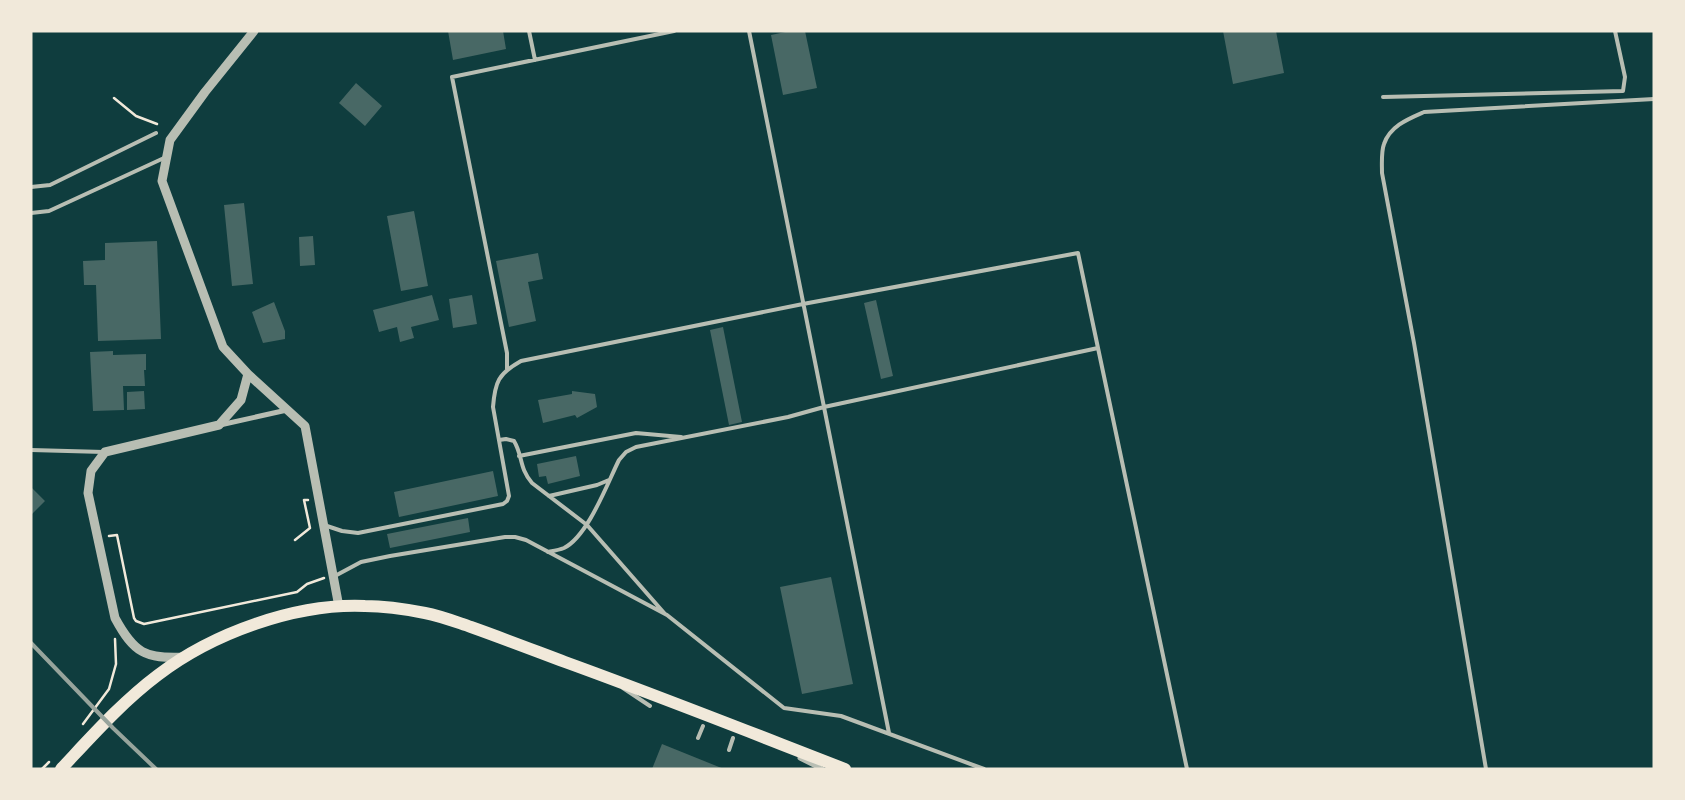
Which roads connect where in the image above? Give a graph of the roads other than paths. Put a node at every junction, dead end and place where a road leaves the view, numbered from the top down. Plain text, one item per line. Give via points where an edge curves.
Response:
1 (254, 31) edge
2 (529, 31) edge
3 (674, 31) edge
4 (749, 31) edge
5 (1615, 31) edge
6 (535, 60) junction
7 (1383, 97) dead end
8 (1654, 99) edge
9 (156, 132) dead end
10 (166, 158) junction
11 (31, 187) edge
12 (31, 213) edge
13 (803, 304) junction
14 (1098, 348) junction
15 (506, 369) junction
16 (248, 374) junction
17 (824, 407) junction
18 (287, 410) junction
19 (219, 425) junction
20 (688, 437) junction
21 (499, 440) junction
22 (31, 450) edge
23 (105, 452) junction
24 (519, 456) junction
25 (610, 480) junction
26 (549, 496) junction
27 (324, 525) junction
28 (587, 525) junction
29 (548, 552) junction
30 (333, 576) junction
31 (339, 607) junction
32 (666, 615) junction
33 (184, 656) junction
34 (618, 681) junction
35 (650, 706) dead end
36 (703, 726) dead end
37 (889, 733) junction
38 (698, 738) dead end
39 (733, 738) dead end
40 (773, 742) junction
41 (729, 750) dead end
42 (61, 769) edge
43 (822, 769) edge
44 (845, 769) edge
45 (984, 769) edge
46 (1187, 769) edge
47 (1486, 769) edge

1 - 10 street via 170,140
2 - 6 lane
3 - 6 lane
4 - 13 lane
5 - 7 lane via 1625,77 1623,91
6 - 15 lane via 452,77 507,354
8 - 47 lane via 1424,112 1401,122 1384,145 1382,173
9 - 11 lane via 50,185
10 - 12 lane via 49,211
10 - 16 street via 162,180 223,347
13 - 14 lane via 1078,253
13 - 15 lane via 520,361
13 - 17 lane
14 - 17 lane
14 - 46 lane
15 - 21 lane via 494,393
16 - 18 street
16 - 19 street via 241,400
17 - 20 lane
17 - 37 lane
18 - 19 street
18 - 27 street via 305,426
19 - 23 street
20 - 24 lane via 636,433
20 - 25 lane via 636,447 626,452
21 - 24 lane via 514,441
21 - 27 lane via 509,496 503,504 358,533
22 - 23 lane
23 - 33 street via 91,471 88,493 115,618 124,636 146,654 162,658
24 - 26 lane via 525,475
25 - 26 lane via 597,486
25 - 28 lane
26 - 28 lane
27 - 30 street
28 - 29 lane via 563,549
28 - 32 lane
29 - 30 lane via 526,540 505,537 361,562
29 - 32 lane
30 - 31 street
31 - 33 main road via 270,619
31 - 34 main road via 403,609 428,614
32 - 37 lane via 784,708 841,716
33 - 42 main road via 113,714
34 - 35 lane via 624,690
34 - 40 main road
36 - 38 lane
37 - 45 lane
39 - 41 lane
40 - 43 street
40 - 44 main road

